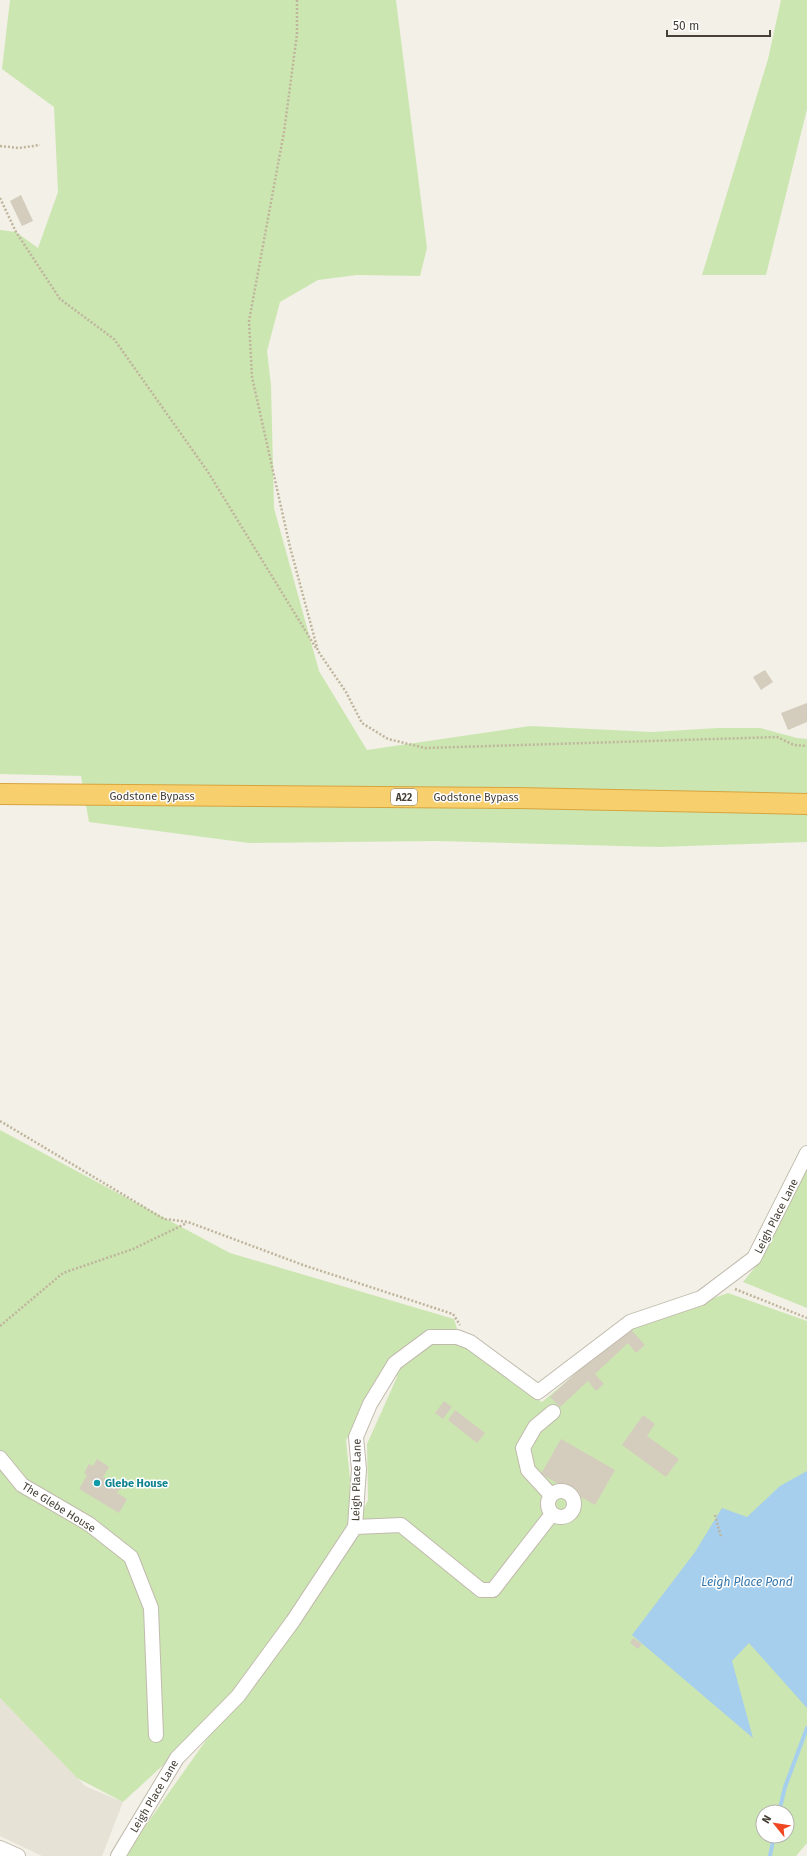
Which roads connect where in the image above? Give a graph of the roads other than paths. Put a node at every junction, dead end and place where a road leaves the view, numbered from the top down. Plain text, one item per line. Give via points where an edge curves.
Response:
1 (0, 794) edge
2 (807, 804) edge
3 (807, 1153) edge
4 (553, 1412) dead end
5 (0, 1458) edge
6 (551, 1495) junction
7 (552, 1514) junction
8 (355, 1527) junction
9 (156, 1735) dead end
10 (0, 1848) edge
11 (18, 1856) edge
12 (118, 1856) edge

1 - 2 highway, Godstone Bypass / A22 via 517,798
3 - 8 street, Leigh Place Lane via 754,1258 701,1298 630,1322 538,1392 470,1342 457,1336 430,1337 395,1363 370,1404 356,1437 359,1468
4 - 6 street via 535,1427 523,1448 528,1470
5 - 9 street, The Glebe House via 22,1485 89,1524 131,1557 151,1608
6 - 7 street via 547,1506
6 - 7 street via 559,1491 568,1493 574,1505 570,1514 566,1516 559,1518
7 - 8 street via 494,1590 481,1590 401,1525
8 - 12 street, Leigh Place Lane via 293,1621 238,1696 177,1758
10 - 11 street

